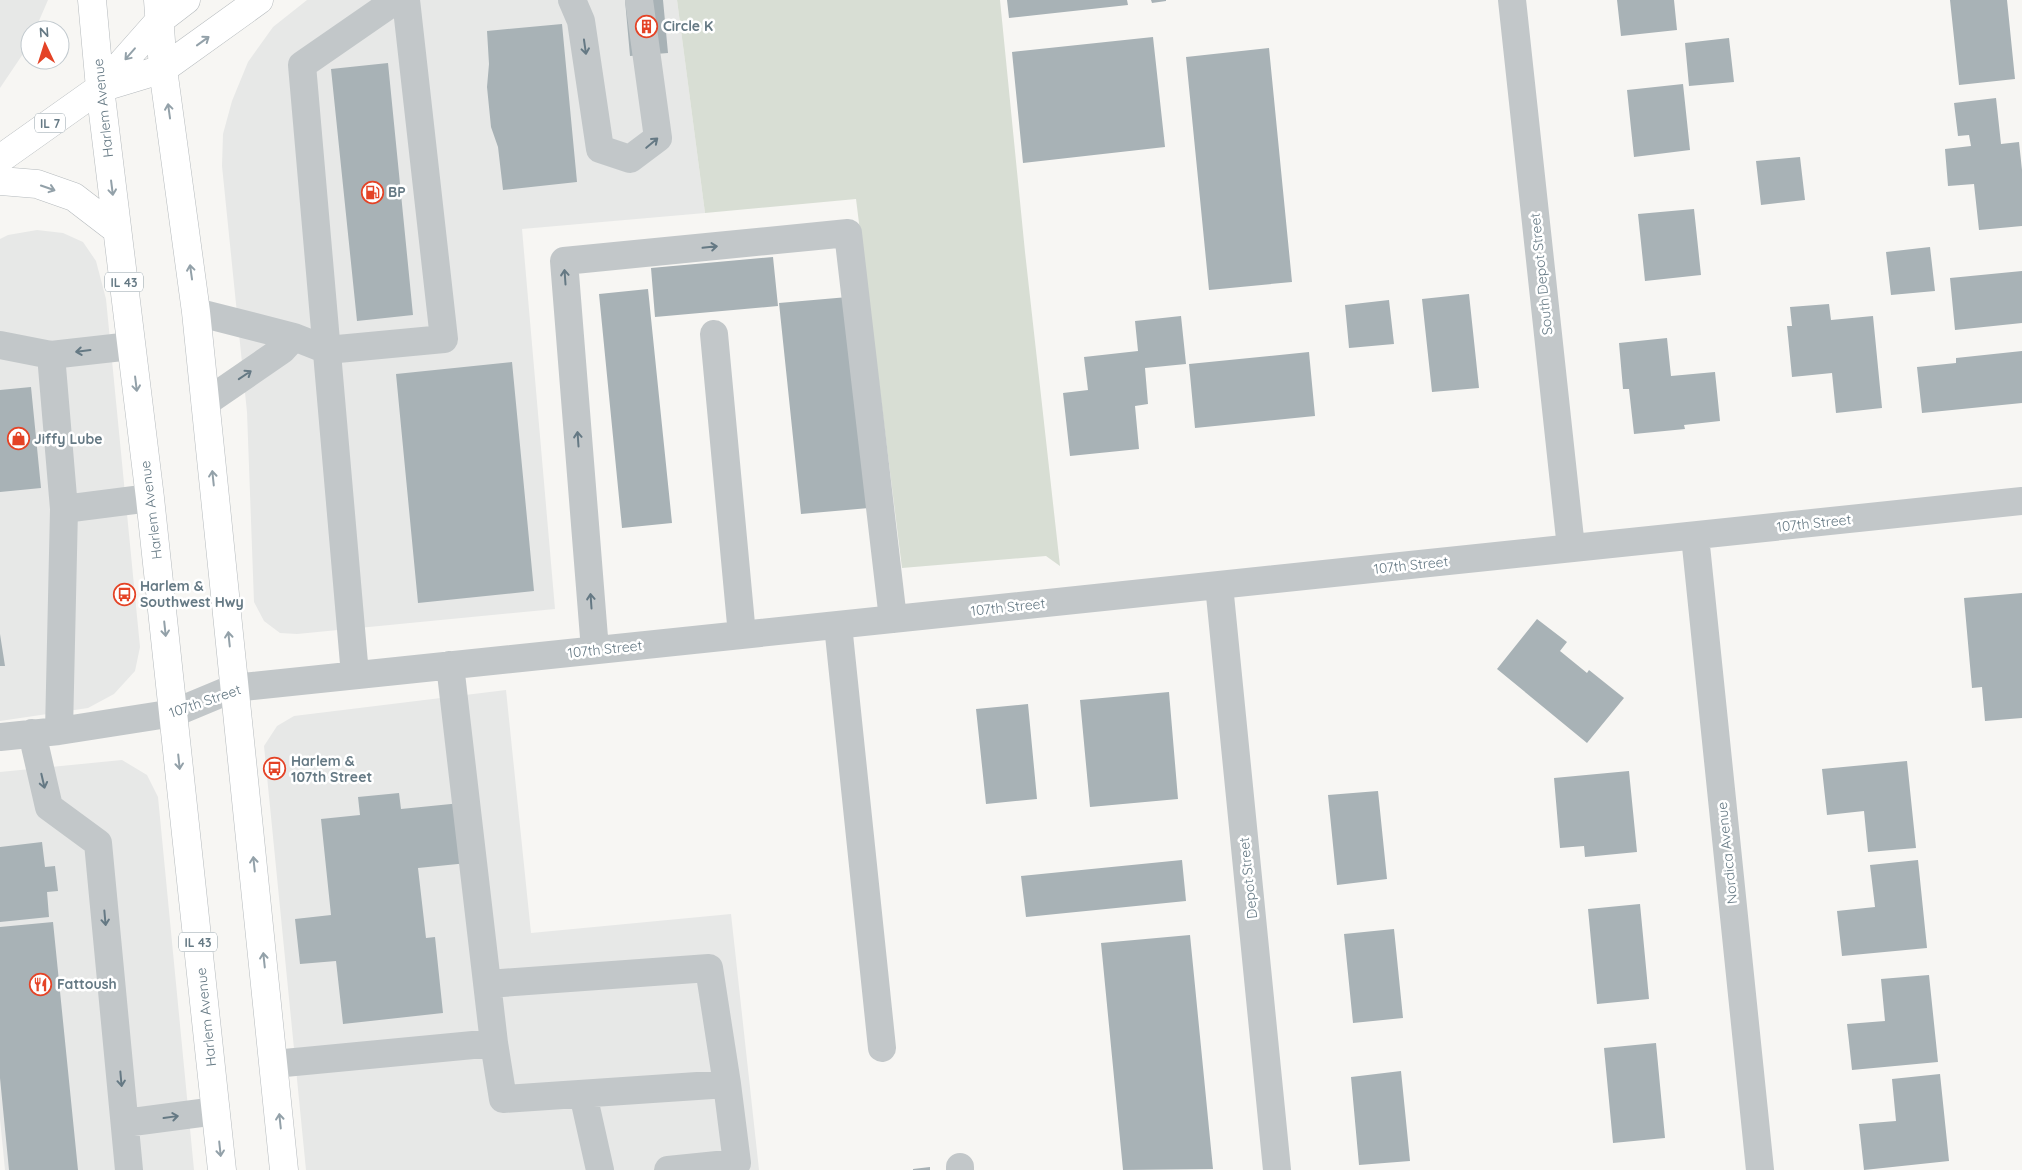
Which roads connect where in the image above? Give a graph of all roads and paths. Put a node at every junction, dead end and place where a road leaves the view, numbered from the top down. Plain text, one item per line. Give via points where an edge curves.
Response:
1 (92, 0) edge
2 (186, 0) edge
3 (259, 0) edge
4 (396, 0) edge
5 (406, 0) edge
6 (572, 0) edge
7 (639, 0) edge
8 (1512, 0) edge
9 (159, 10) edge
10 (163, 70) junction
11 (100, 88) junction
12 (0, 159) edge
13 (0, 180) edge
14 (117, 230) junction
15 (196, 312) junction
16 (714, 334) dead end
17 (294, 337) junction
18 (0, 345) edge
19 (132, 346) junction
20 (327, 350) junction
21 (51, 355) junction
22 (205, 403) junction
23 (150, 498) junction
24 (2022, 502) edge
25 (64, 509) junction
26 (1695, 536) junction
27 (1571, 548) junction
28 (1219, 585) junction
29 (893, 619) junction
30 (838, 625) junction
31 (742, 635) junction
32 (594, 650) junction
33 (450, 665) junction
34 (355, 675) junction
35 (234, 688) junction
36 (174, 713) junction
37 (59, 731) junction
38 (32, 733) junction
39 (0, 737) edge
40 (488, 984) junction
41 (494, 1043) junction
42 (882, 1048) dead end
43 (274, 1064) junction
44 (727, 1084) junction
45 (584, 1094) junction
46 (216, 1111) junction
47 (125, 1123) junction
48 (129, 1170) edge
49 (222, 1170) edge
50 (284, 1170) edge
51 (600, 1170) edge
52 (668, 1170) edge
53 (1277, 1170) edge
54 (1760, 1170) edge

1 - 11 main road, Harlem Avenue / IL 43
2 - 9 main road
10 -> 3 main road
4 - 20 street via 302,65
5 - 20 street via 444,339
6 -> 7 street via 581,21 600,149 630,159 658,138
8 - 27 street, South Depot Street
9 - 10 main road
9 -> 11 main road, IL 7
10 - 11 main road
15 -> 10 main road
11 - 12 main road, IL 7
11 -> 14 main road, Harlem Avenue / IL 43
13 -> 14 main road via 37,184 74,197
14 - 19 main road, Harlem Avenue / IL 43
15 - 17 street
15 - 22 main road
16 - 31 street
17 - 20 street
22 -> 17 street via 282,350
18 - 21 street
19 -> 21 street
19 -> 23 main road, Harlem Avenue / IL 43
20 - 34 street
21 - 25 street
35 -> 22 main road
23 - 25 street
23 -> 36 main road, Harlem Avenue / IL 43
24 - 26 street, 107th Street
25 - 37 street
26 - 27 street, 107th Street
26 - 54 street, Nordica Avenue
27 - 28 street, 107th Street
28 - 29 street, 107th Street
28 - 53 street, Depot Street
29 - 30 street, 107th Street
32 -> 29 street via 564,261 848,233
30 - 31 street, 107th Street
30 - 42 street
31 - 32 street, 107th Street
32 - 33 street, 107th Street
33 - 34 street, 107th Street
33 - 40 street
34 - 35 street, 107th Street
35 - 36 street, 107th Street
43 -> 35 main road
36 - 37 street, 107th Street
36 -> 46 main road, Harlem Avenue / IL 43
37 - 38 street, 107th Street
38 - 39 street, 107th Street
38 -> 47 street via 49,807 98,843
40 - 41 street
40 - 44 street via 710,968
41 - 43 street
41 - 45 street via 503,1099
50 -> 43 main road
44 - 45 street
44 - 52 street via 737,1163
45 - 51 street
47 -> 46 street
46 -> 49 main road, Harlem Avenue / IL 43
47 - 48 street

